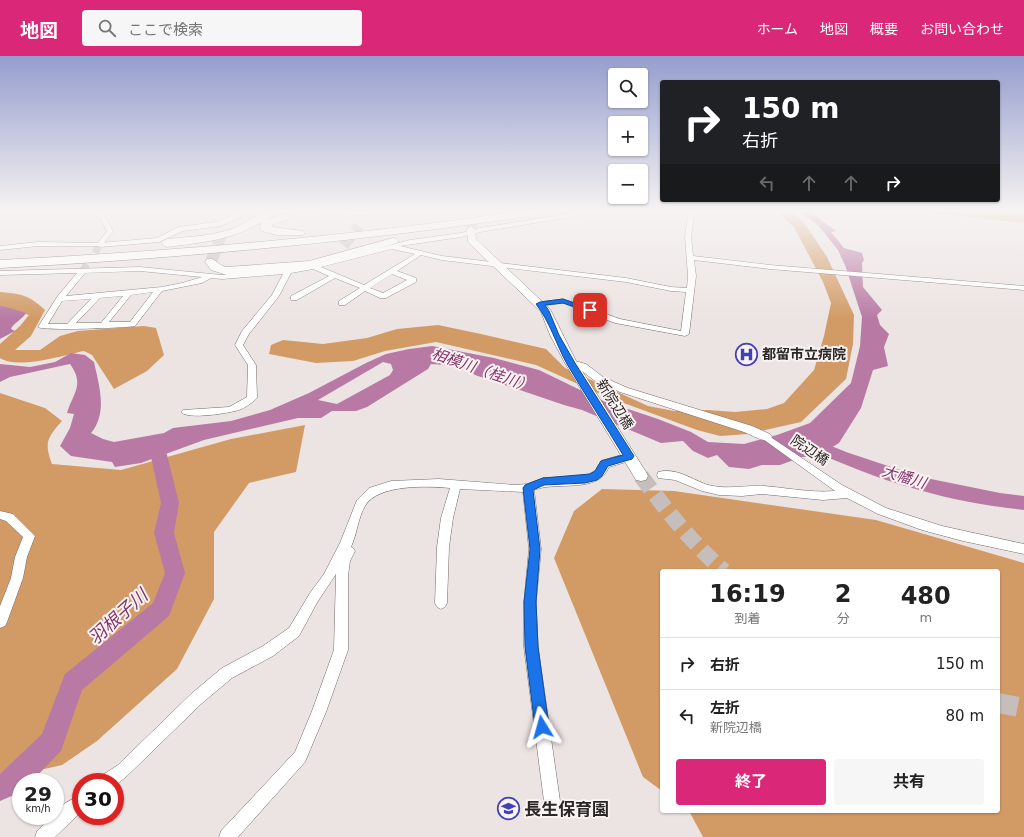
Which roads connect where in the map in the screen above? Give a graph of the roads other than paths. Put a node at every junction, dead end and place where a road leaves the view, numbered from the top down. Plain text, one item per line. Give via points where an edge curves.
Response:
1 (15, 246) edge
2 (144, 246) edge
3 (206, 246) edge
4 (250, 246) edge
5 (342, 246) tunnel mouth
6 (377, 246) edge
7 (390, 246) edge
8 (394, 246) edge
9 (478, 246) edge
10 (689, 246) edge
11 (0, 248) edge
12 (419, 254) junction
13 (690, 258) junction
14 (0, 259) edge
15 (211, 262) dead end
16 (30, 263) junction
17 (495, 263) junction
18 (0, 264) edge
19 (314, 268) junction
20 (83, 270) junction
21 (288, 272) junction
22 (393, 272) junction
23 (0, 273) edge
24 (210, 276) junction
25 (333, 276) junction
26 (366, 288) junction
27 (1024, 288) edge
28 (160, 289) junction
29 (690, 290) junction
30 (130, 292) junction
31 (98, 295) junction
32 (294, 298) dead end
33 (60, 299) junction
34 (342, 303) dead end
35 (540, 304) junction
36 (102, 326) junction
37 (68, 327) junction
38 (574, 368) junction
39 (186, 412) dead end
40 (766, 437) joint
41 (628, 454) junction
42 (662, 474) dead end
43 (642, 476) tunnel mouth
44 (456, 484) junction
45 (528, 488) junction
46 (850, 494) junction
47 (0, 515) edge
48 (349, 537) junction
49 (1024, 549) edge
50 (441, 603) dead end
51 (0, 622) edge
52 (117, 773) edge
53 (552, 801) dead end
54 (72, 809) edge
55 (43, 837) edge
56 (227, 837) edge

1 - 11 street
2 - 14 highway
3 - 14 highway
4 - 16 highway
5 - 16 highway via 331,255 312,259 255,256
6 - 15 highway via 310,265 284,268 227,271 212,266
7 - 19 street
8 - 12 street
9 - 17 main road, 新院辺橋
10 - 13 street
12 - 17 street
12 - 22 street
13 - 27 street
13 - 29 street
16 - 18 highway
17 - 29 street
17 - 35 main road, 新院辺橋
19 - 21 street
19 - 25 street
20 - 23 street
20 - 24 street via 158,269
20 - 33 street
21 - 24 street
21 - 39 street via 275,296 245,333 239,345 252,365 252,398 243,406 229,410
22 - 26 street
22 - 26 street via 414,280 384,296
24 - 28 street via 201,282
25 - 26 street
25 - 32 street
26 - 34 street
28 - 30 street
28 - 36 street via 132,324
29 - 35 street via 685,334 618,321 563,301
30 - 31 street
30 - 36 street
31 - 33 street
31 - 37 street
33 - 37 street via 42,327
35 - 38 main road, 新院辺橋 via 546,311
36 - 37 street
38 - 40 street via 582,366 599,379 624,390
38 - 41 main road, 新院辺橋
40 - 46 street, 院辺橋
41 - 43 main road, 新院辺橋
41 - 45 street via 605,464 594,477 585,480 543,482
42 - 46 street via 676,476 719,491 762,490 823,496
44 - 45 street
44 - 48 street via 391,485 373,491 361,504
44 - 50 street via 446,518
45 - 53 street via 535,549 530,602 531,647
46 - 49 street, 院辺橋 via 872,506 919,523 980,541
47 - 51 street via 9,517 29,536 17,578
48 - 52 street via 328,578 294,632 268,652 227,672
48 - 56 street via 353,543 344,561 342,576 341,650 319,712 300,757
54 - 55 street

